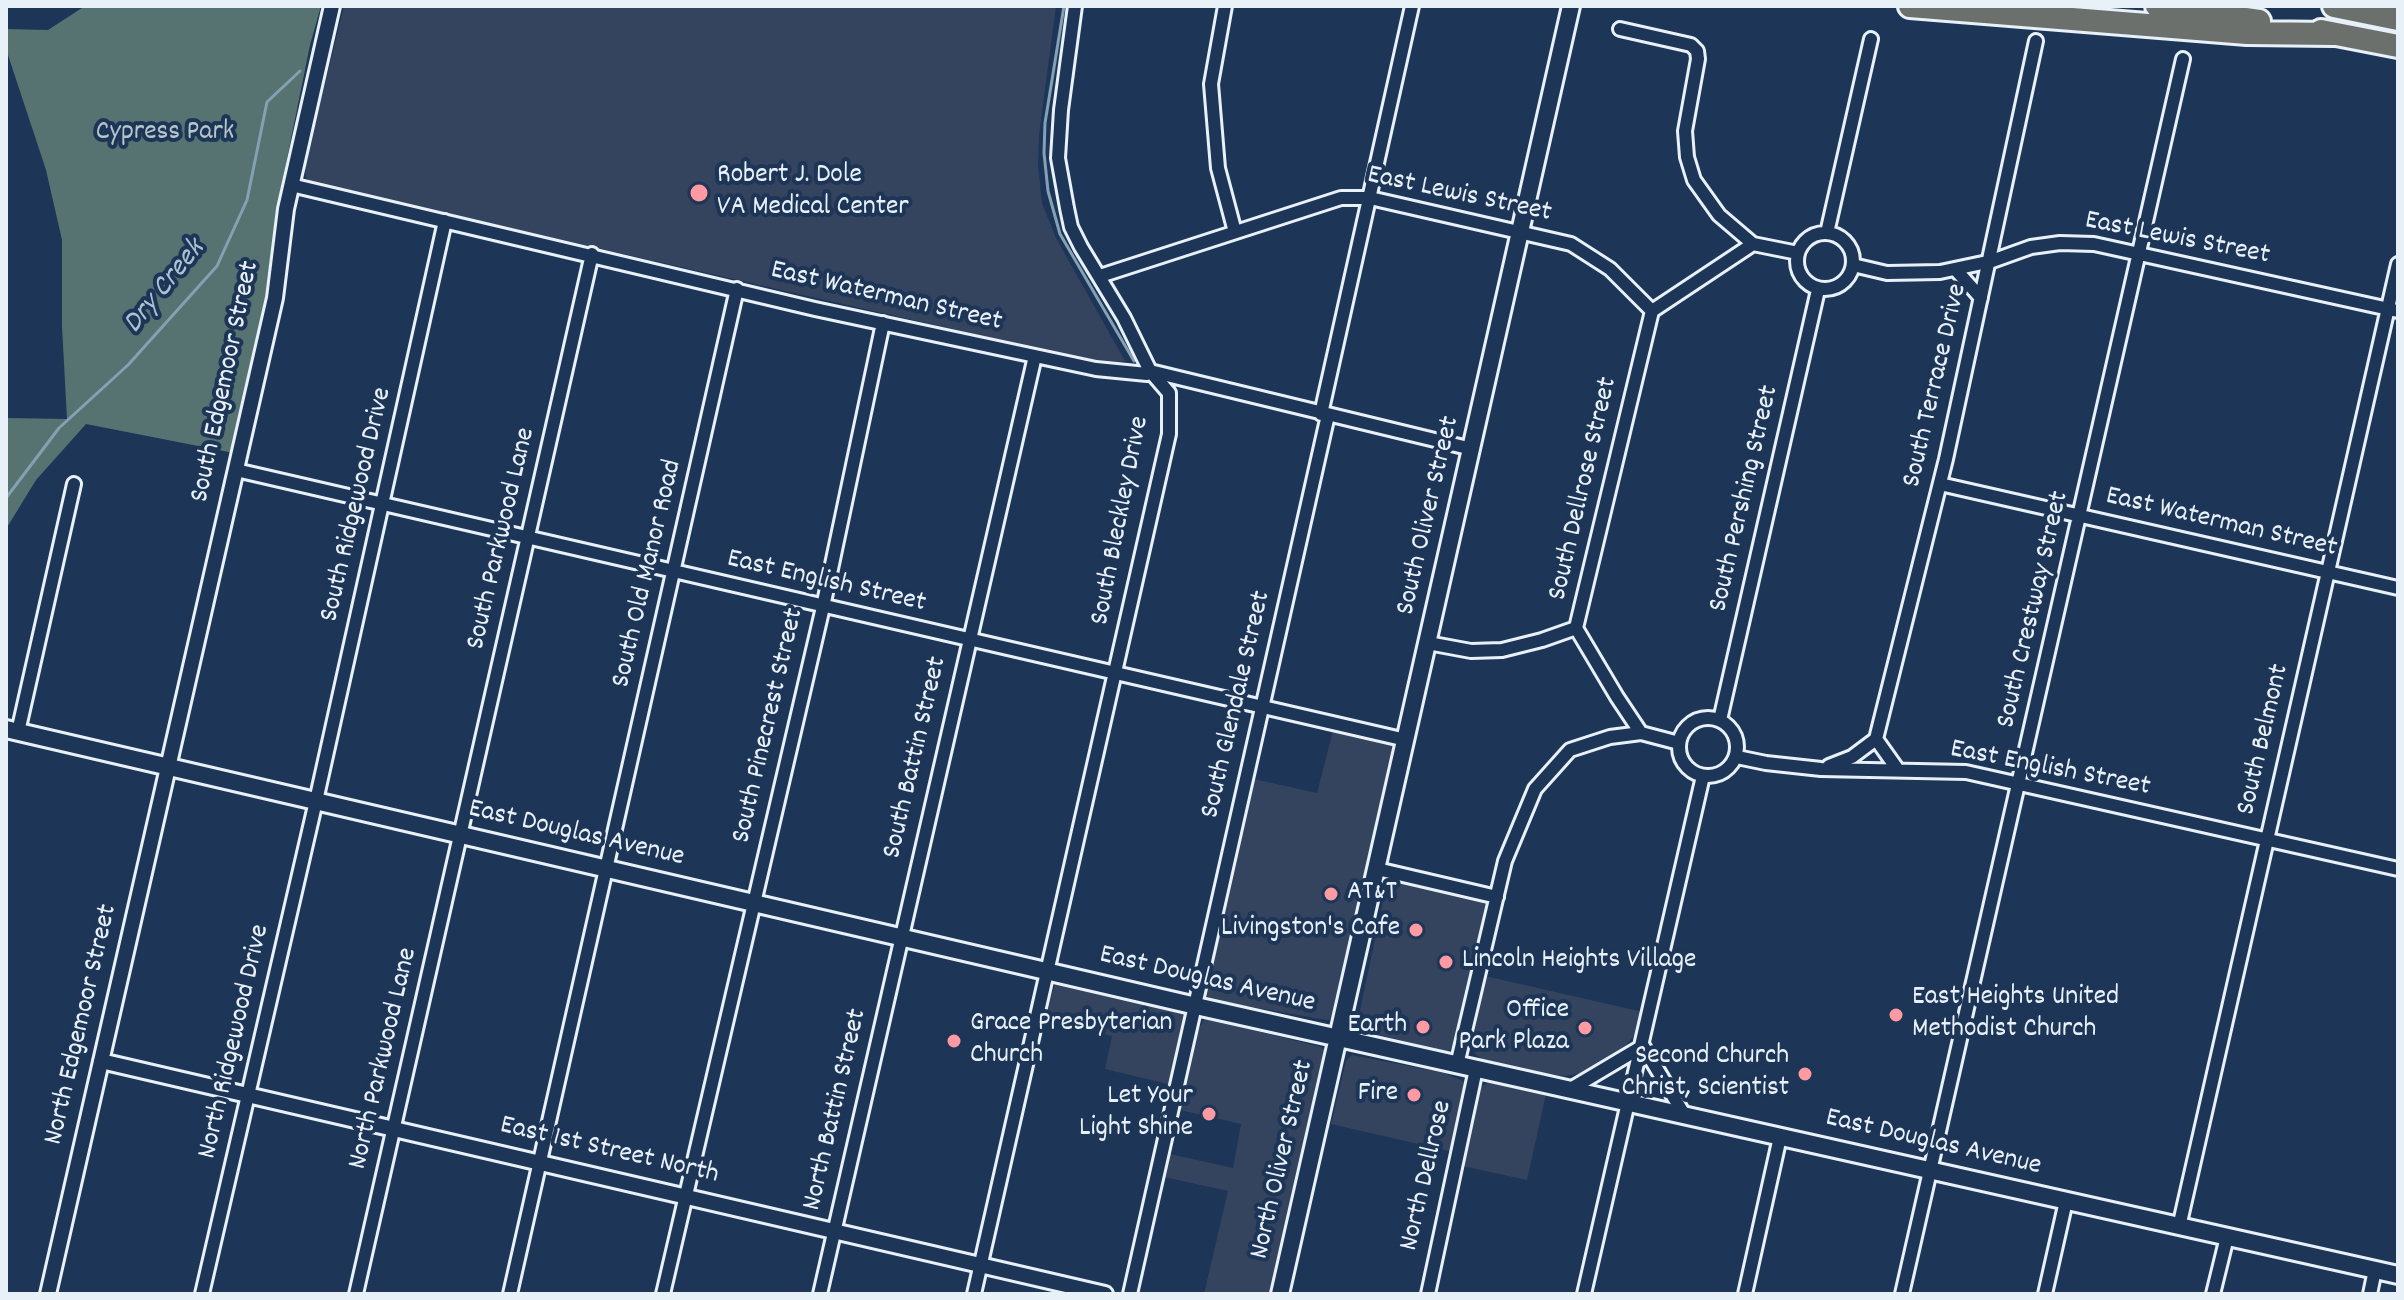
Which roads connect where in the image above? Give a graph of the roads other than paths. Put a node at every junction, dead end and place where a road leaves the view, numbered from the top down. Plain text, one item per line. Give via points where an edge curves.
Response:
1 (332, 6) edge
2 (1075, 6) edge
3 (1225, 6) edge
4 (1412, 6) edge
5 (1571, 6) edge
6 (1910, 6) edge
7 (2157, 6) edge
8 (2344, 7) edge
9 (2398, 19) edge
10 (1620, 29) dead end
11 (2333, 34) junction
12 (1871, 39) dead end
13 (2036, 41) dead end
14 (2398, 46) edge
15 (2183, 59) dead end
16 (291, 185) junction
17 (1370, 198) junction
18 (445, 221) junction
19 (1235, 232) junction
20 (1520, 232) junction
21 (1827, 233) junction
22 (1753, 244) junction
23 (2140, 252) junction
24 (1798, 253) junction
25 (592, 254) junction
26 (1989, 262) junction
27 (2398, 264) edge
28 (1853, 265) junction
29 (1956, 270) junction
30 (1100, 276) junction
31 (737, 289) junction
32 (1818, 290) junction
33 (1981, 298) junction
34 (2393, 310) edge
35 (1652, 311) junction
36 (883, 323) junction
37 (1035, 356) junction
38 (1150, 371) junction
39 (1325, 414) junction
40 (1472, 449) junction
41 (236, 470) junction
42 (74, 484) dead end
43 (1940, 484) junction
44 (382, 505) junction
45 (2081, 517) junction
46 (527, 539) junction
47 (674, 573) junction
48 (2328, 573) junction
49 (2398, 588) edge
50 (823, 607) junction
51 (1576, 628) junction
52 (968, 640) junction
53 (1428, 643) junction
54 (1116, 674) junction
55 (1261, 706) junction
56 (1720, 720) junction
57 (12, 731) edge
58 (1641, 733) junction
59 (1876, 739) junction
60 (1406, 740) junction
61 (1679, 743) junction
62 (1737, 757) junction
63 (168, 767) junction
64 (1821, 769) junction
65 (1898, 770) junction
66 (1703, 776) junction
67 (2020, 783) junction
68 (316, 801) junction
69 (461, 835) junction
70 (2267, 839) junction
71 (1377, 869) junction
72 (2398, 869) edge
73 (607, 870) junction
74 (1497, 897) junction
75 (754, 904) junction
76 (902, 937) junction
77 (1047, 972) junction
78 (1196, 1006) junction
79 (1339, 1038) junction
80 (1643, 1046) junction
81 (101, 1061) junction
82 (1457, 1065) junction
83 (1476, 1069) junction
84 (1569, 1090) junction
85 (248, 1095) junction
86 (1628, 1103) junction
87 (1685, 1116) junction
88 (394, 1129) junction
89 (1780, 1137) junction
90 (539, 1163) junction
91 (1932, 1171) junction
92 (687, 1197) junction
93 (2066, 1201) junction
94 (2179, 1227) junction
95 (834, 1231) junction
96 (2227, 1237) junction
97 (980, 1266) junction
98 (2375, 1270) junction
99 (2398, 1275) edge
100 (48, 1294) edge
101 (202, 1294) edge
102 (356, 1294) edge
103 (510, 1294) edge
104 (663, 1294) edge
105 (820, 1294) edge
106 (974, 1294) edge
107 (1105, 1294) edge
108 (1130, 1294) edge
109 (1280, 1294) edge
110 (1428, 1294) edge
111 (1584, 1294) edge
112 (1745, 1294) edge
113 (1902, 1294) edge
114 (2045, 1294) edge
115 (2213, 1294) edge
116 (2370, 1294) edge

1 - 16 street, South Edgemoor Street
2 - 30 street, South Bleckley Drive via 1058,158 1071,227
3 - 19 street via 1211,84 1218,168
4 - 17 street, South Glendale Street
5 - 20 main road, South Oliver Street
6 - 11 highway via 2247,33
7 - 11 highway
8 - 9 highway
10 - 22 street via 1691,45 1697,51 1685,131 1690,169 1719,215
11 - 14 highway
12 - 21 street
13 - 26 street, South Terrace Drive
15 - 23 street, South Crestway Street
16 - 18 street, East Waterman Street
16 - 41 street, South Edgemoor Street via 275,298
17 - 19 street, East Lewis Street via 1341,198
17 - 20 street, East Lewis Street
17 - 39 street, South Glendale Street
18 - 25 street, East Waterman Street
18 - 44 street, South Ridgewood Drive
19 - 30 street, East Lewis Street
20 - 35 street, East Lewis Street via 1589,253
20 - 40 main road, South Oliver Street
21 - 24 street via 1808,238
21 - 28 street via 1849,246
22 - 24 street
22 - 35 street
23 - 26 street, East Lewis Street via 2060,243
23 - 34 street, East Lewis Street
23 - 45 street, South Crestway Street
24 - 32 street via 1799,272
25 - 31 street, East Waterman Street
25 - 46 street, South Parkwood Lane
26 - 29 street, East Lewis Street
26 - 33 street, South Terrace Drive
27 - 34 street, South Belmont
28 - 29 street, East Lewis Street via 1887,273
28 - 32 street via 1843,283
29 - 33 street
30 - 38 street, South Bleckley Drive
31 - 36 street, East Waterman Street
31 - 47 street, South Old Manor Road
32 - 56 street, South Pershing Street
33 - 43 street, South Terrace Drive
34 - 48 street, South Belmont
35 - 51 street, South Dellrose Street
36 - 37 street, East Waterman Street
36 - 50 street, South Pinecrest Street
37 - 38 street, East Waterman Street via 1096,369
37 - 52 street, South Battin Street
38 - 39 street, East Waterman Street
38 - 54 street, South Bleckley Drive via 1169,393 1169,434
39 - 40 street, East Waterman Street
39 - 55 street, South Glendale Street
40 - 53 main road, South Oliver Street
41 - 44 street, East English Street
41 - 63 street, South Edgemoor Street
42 - 57 street
43 - 45 street, East Waterman Street
43 - 59 street, South Terrace Drive
44 - 46 street, East English Street
44 - 68 street, South Ridgewood Drive
45 - 48 street, East Waterman Street
45 - 67 street, South Crestway Street
46 - 47 street, East English Street
46 - 69 street, South Parkwood Lane
47 - 50 street, East English Street
47 - 73 street, South Old Manor Road
48 - 49 street, East Waterman Street
48 - 70 street, South Belmont
50 - 52 street, East English Street
50 - 75 street, South Pinecrest Street
51 - 53 street via 1502,650
51 - 58 street, South Dellrose Street
52 - 54 street, East English Street
52 - 76 street, South Battin Street
53 - 60 main road, South Oliver Street
54 - 55 street, East English Street
54 - 77 street, South Bleckley Drive
55 - 60 street, East English Street
55 - 78 street, South Glendale Street
56 - 61 street via 1695,721
56 - 62 street via 1736,736
57 - 63 main road, East Douglas Avenue
58 - 61 street
58 - 74 street via 1570,750 1535,789 1505,861
59 - 64 street via 1852,757
59 - 65 street
60 - 71 main road, South Oliver Street
61 - 66 street via 1683,763
62 - 64 street, East English Street
62 - 66 street via 1722,774
63 - 68 main road, East Douglas Avenue
63 - 81 street, North Edgemoor Street
64 - 65 street, East English Street
65 - 67 street, East English Street via 1966,772
66 - 80 street
67 - 70 street, East English Street
67 - 91 street, South Crestway Street
68 - 69 main road, East Douglas Avenue
68 - 85 street, North Ridgewood Drive
69 - 73 main road, East Douglas Avenue
69 - 88 street, North Parkwood Lane
70 - 72 street, East English Street
70 - 94 street, South Belmont
71 - 74 street
71 - 79 main road, South Oliver Street
73 - 75 main road, East Douglas Avenue
73 - 90 street, South Old Manor Road
74 - 82 street
75 - 76 main road, East Douglas Avenue
75 - 92 street, South Pinecrest Street
76 - 77 main road, East Douglas Avenue
76 - 95 street, North Battin Street
77 - 78 main road, East Douglas Avenue
77 - 97 street, South Bleckley Drive
78 - 79 main road, East Douglas Avenue
78 - 108 street, South Glendale Street
79 - 82 main road, East Douglas Avenue
79 - 109 main road, North Oliver Street
80 - 84 street
80 - 86 street
80 - 87 street
81 - 85 street, East 1st Street North
81 - 100 street, North Edgemoor Street
82 - 83 main road, East Douglas Avenue
83 - 84 main road, East Douglas Avenue
83 - 110 street, North Dellrose
84 - 86 main road, East Douglas Avenue
85 - 88 street, East 1st Street North
85 - 101 street, North Ridgewood Drive
86 - 87 main road, East Douglas Avenue
86 - 111 street
87 - 89 main road, East Douglas Avenue
88 - 90 street, East 1st Street North
88 - 102 street, North Parkwood Lane
89 - 91 main road, East Douglas Avenue
89 - 112 street
90 - 92 street, East 1st Street North
90 - 103 street, South Old Manor Road
91 - 93 main road, East Douglas Avenue
91 - 113 street, South Crestway Street
92 - 95 street, East 1st Street North
92 - 104 street, South Pinecrest Street
93 - 94 main road, East Douglas Avenue
93 - 114 street
94 - 96 main road, East Douglas Avenue
95 - 97 street, East 1st Street North
95 - 105 street, North Battin Street
96 - 98 main road, East Douglas Avenue
96 - 115 street
97 - 106 street, South Bleckley Drive
97 - 107 street, East 1st Street North
98 - 99 main road, East Douglas Avenue
98 - 116 street

